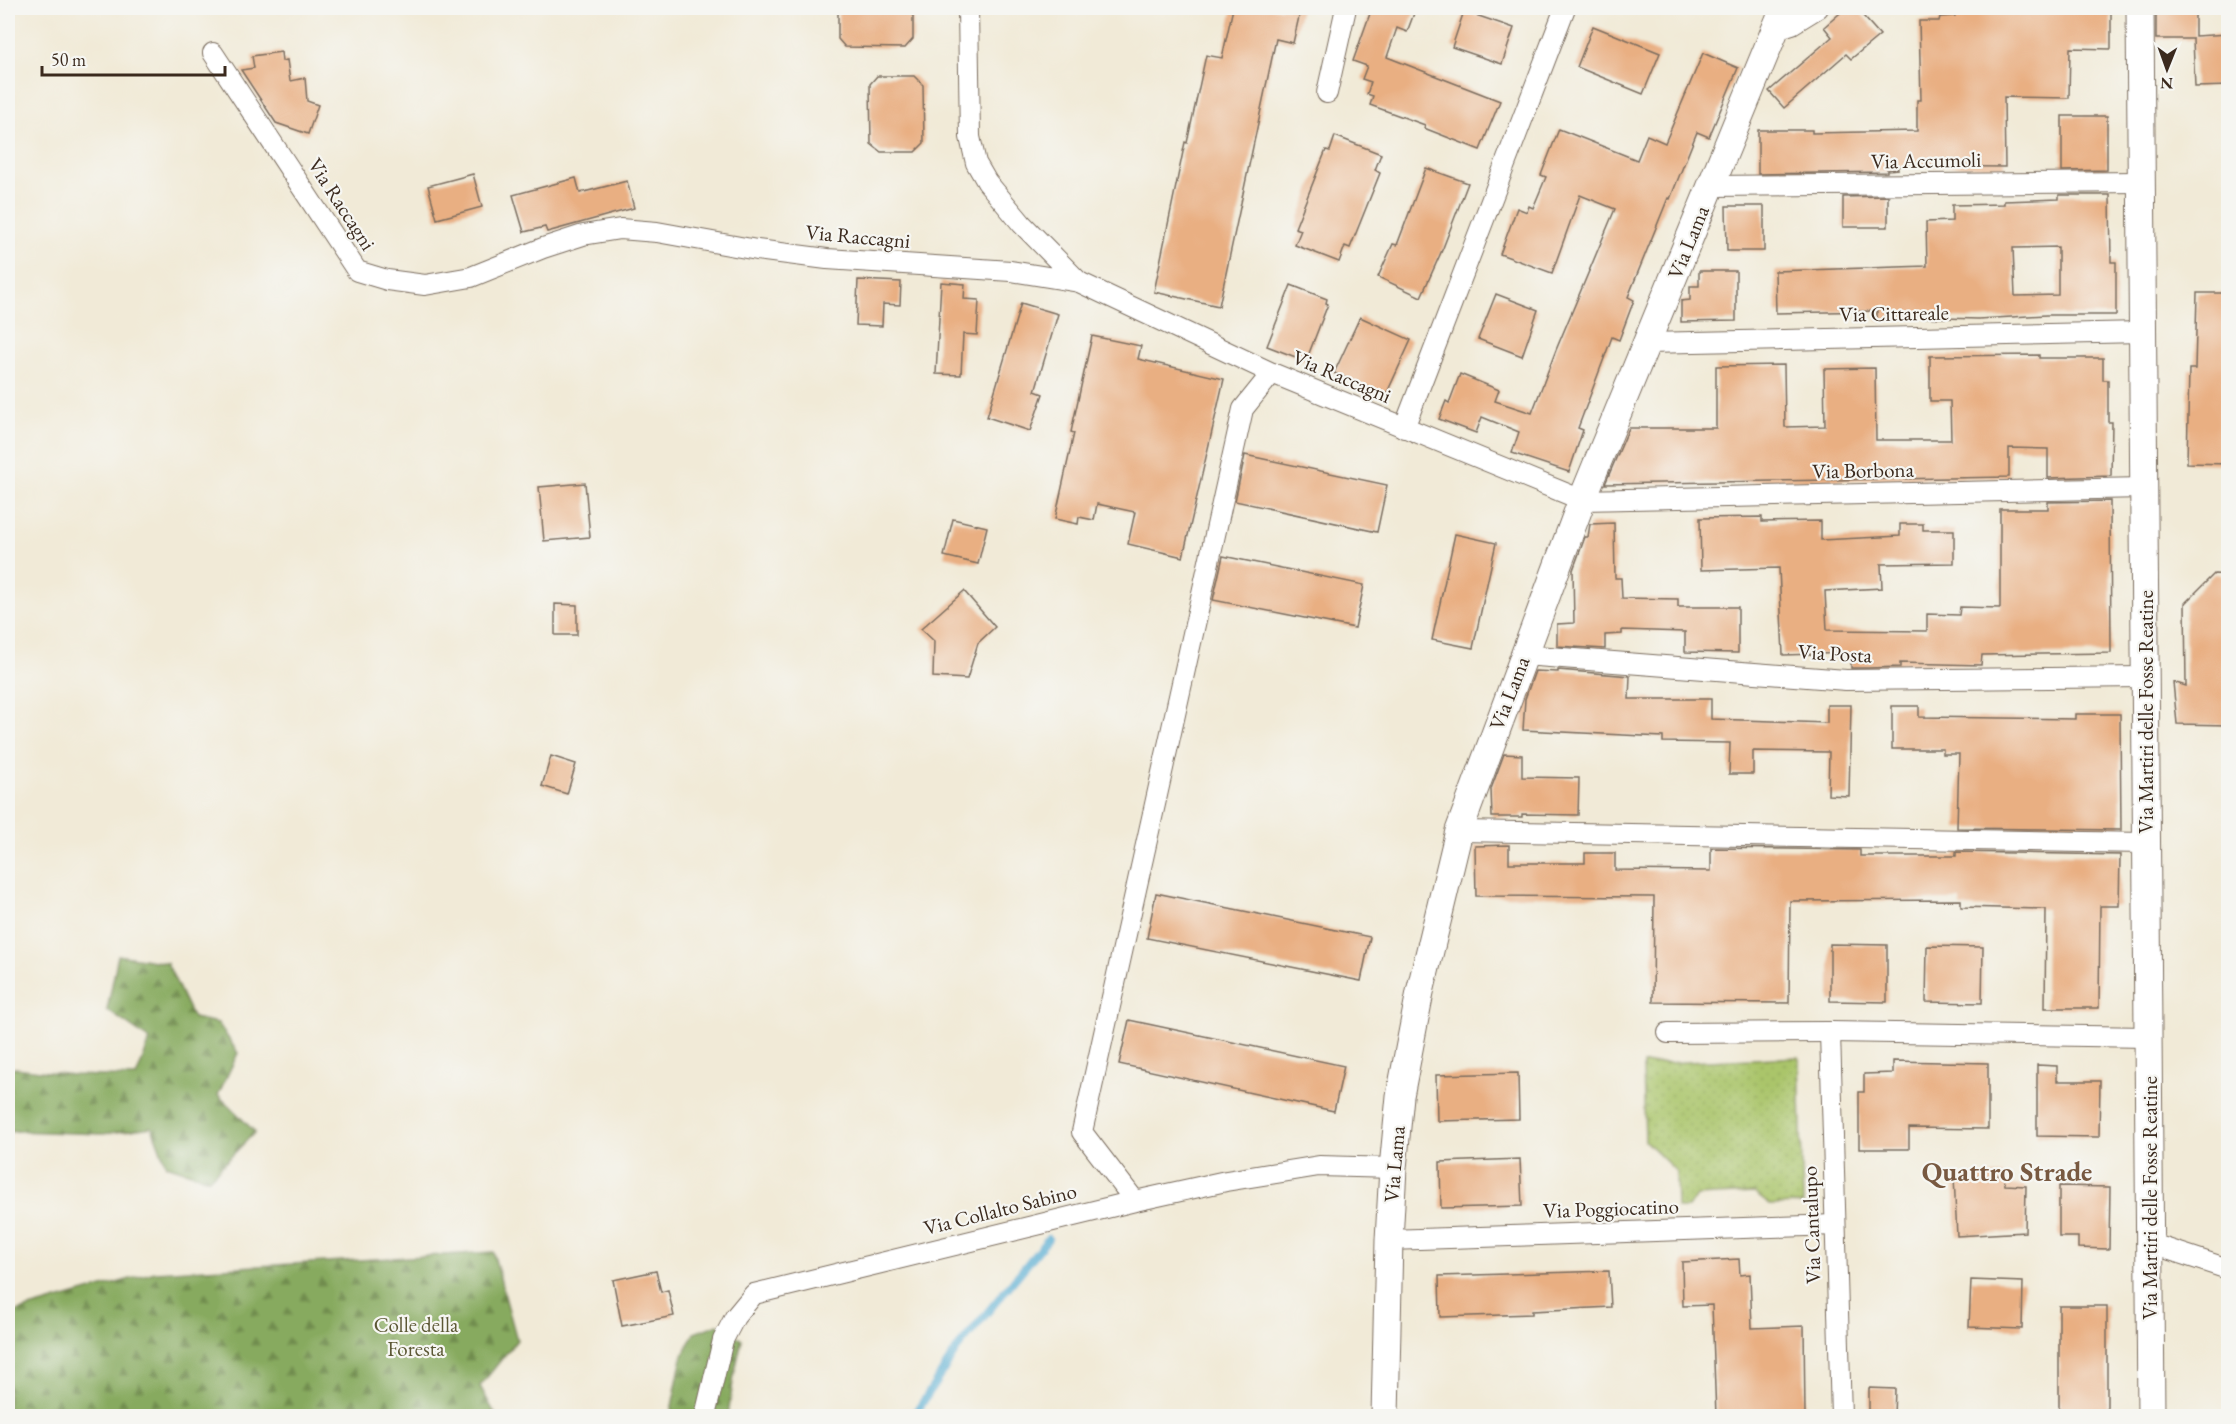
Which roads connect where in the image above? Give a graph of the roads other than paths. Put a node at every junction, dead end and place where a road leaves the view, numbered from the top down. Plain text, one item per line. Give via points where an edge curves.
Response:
1 (968, 8) edge
2 (1346, 8) edge
3 (1565, 8) edge
4 (1818, 8) edge
5 (2140, 8) edge
6 (1780, 18) edge
7 (213, 52) dead end
8 (1327, 93) dead end
9 (2142, 182) junction
10 (1711, 186) junction
11 (1079, 282) junction
12 (2143, 332) junction
13 (1647, 343) junction
14 (1272, 373) junction
15 (1404, 428) junction
16 (2144, 488) junction
17 (1582, 500) junction
18 (1524, 655) junction
19 (2145, 677) junction
20 (1459, 831) junction
21 (2146, 843) junction
22 (1830, 1032) junction
23 (1668, 1033) dead end
24 (2148, 1037) junction
25 (1392, 1168) junction
26 (1135, 1201) junction
27 (1835, 1225) junction
28 (1389, 1240) junction
29 (2149, 1243) junction
30 (2229, 1269) edge
31 (705, 1416) edge
32 (1385, 1416) edge
33 (1841, 1416) edge
34 (2151, 1416) edge

1 - 11 street via 970,137 976,163 1022,224
2 - 8 street
3 - 15 street
4 - 6 street via 1792,24
5 - 9 main road, Via Martiri delle Fosse Reatine
6 - 10 main road, Via Lama
7 - 11 street, Via Raccagni via 357,271 387,280 426,285 471,277 583,235 620,229 826,259 1011,271
9 - 10 street, Via Accumoli
9 - 12 main road, Via Martiri delle Fosse Reatine
10 - 13 main road, Via Lama
11 - 14 street, Via Raccagni
12 - 13 street, Via Cittareale
12 - 16 main road, Via Martiri delle Fosse Reatine
13 - 17 main road, Via Lama
14 - 15 street, Via Raccagni
14 - 26 street via 1243,409 1082,1132
15 - 17 street, Via Raccagni
16 - 17 street, Via Borbona
16 - 19 main road, Via Martiri delle Fosse Reatine
17 - 18 main road, Via Lama
18 - 19 street, Via Posta via 1846,680
18 - 20 main road, Via Lama
19 - 21 main road, Via Martiri delle Fosse Reatine
20 - 21 street
20 - 25 main road, Via Lama via 1412,1033
21 - 24 main road, Via Martiri delle Fosse Reatine
22 - 23 street
22 - 24 street
22 - 27 street, Via Cantalupo
24 - 29 main road, Via Martiri delle Fosse Reatine
25 - 26 street, Via Collalto Sabino via 1319,1166
25 - 28 main road, Via Lama
26 - 31 street, Via Collalto Sabino via 754,1294 723,1340
27 - 28 street, Via Poggiocatino
27 - 33 street, Via Cantalupo
28 - 32 main road, Via Lama
29 - 30 street
29 - 34 main road, Via Martiri delle Fosse Reatine

